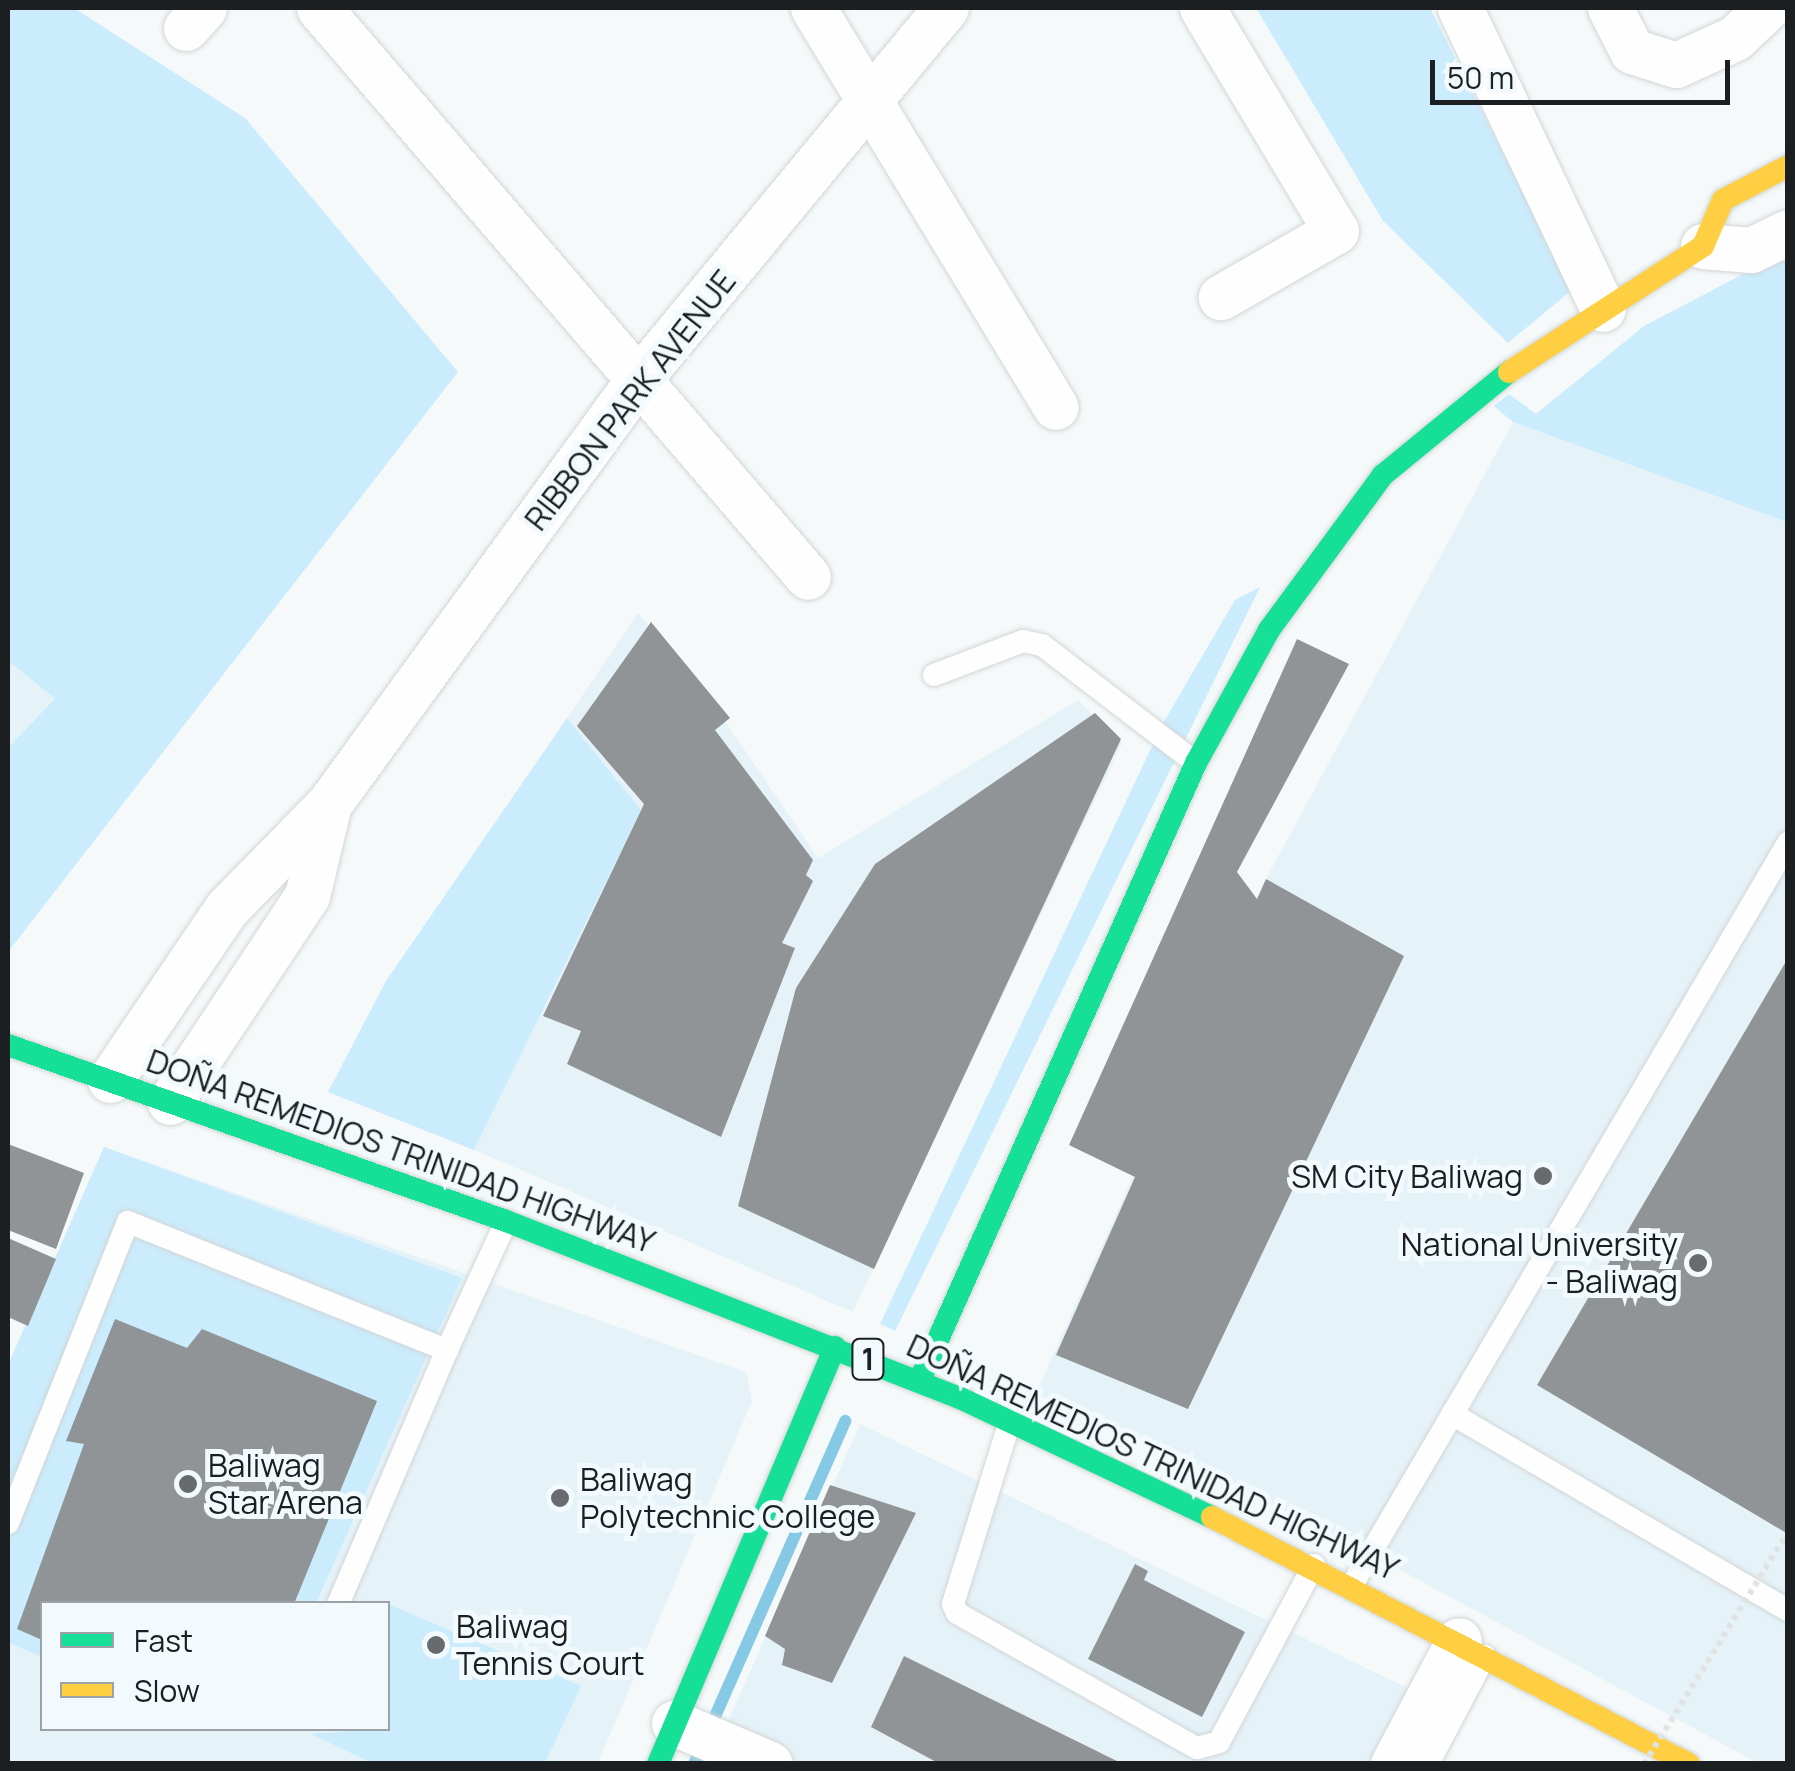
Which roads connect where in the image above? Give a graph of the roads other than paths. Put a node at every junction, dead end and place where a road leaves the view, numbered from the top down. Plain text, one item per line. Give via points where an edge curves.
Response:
1 (319, 8) edge
2 (813, 8) edge
3 (946, 8) edge
4 (1202, 8) edge
5 (1460, 8) edge
6 (1610, 8) edge
7 (1767, 8) edge
8 (870, 99) junction
9 (1788, 166) edge
10 (1788, 232) edge
11 (1703, 246) junction
12 (1221, 297) dead end
13 (1603, 309) junction
14 (638, 380) junction
15 (1056, 407) dead end
16 (808, 578) dead end
17 (934, 674) dead end
18 (1196, 763) junction
19 (328, 804) junction
20 (1788, 843) edge
21 (8, 1045) edge
22 (110, 1080) junction
23 (170, 1102) junction
24 (506, 1221) junction
25 (836, 1347) junction
26 (447, 1350) junction
27 (920, 1382) junction
28 (1452, 1414) junction
29 (1010, 1421) junction
30 (8, 1523) edge
31 (1314, 1565) junction
32 (1352, 1585) junction
33 (339, 1601) edge
34 (1788, 1610) edge
35 (1472, 1648) junction
36 (675, 1738) edge
37 (758, 1758) edge
38 (1393, 1764) edge
39 (1428, 1764) edge
40 (1689, 1764) edge

1 - 14 street
2 - 8 street
3 - 8 street, RIBBON PARK AVENUE
4 - 12 street via 1336,231
5 - 13 street
6 - 7 street via 1632,51 1676,65 1734,38
8 - 14 street, RIBBON PARK AVENUE
8 - 15 street
9 - 11 main road via 1724,200
10 - 11 street via 1752,250
11 - 13 main road
13 - 18 main road via 1497,380 1383,475 1269,630
14 - 16 street
14 - 19 street, RIBBON PARK AVENUE
17 - 18 lane via 1024,641 1042,645
18 - 27 main road
19 - 22 street, RIBBON PARK AVENUE via 256,871
19 - 23 street, RIBBON PARK AVENUE via 307,896
20 - 28 lane
21 - 22 main road, DOÑA REMEDIOS TRINIDAD HIGHWAY / 1
22 - 23 main road, DOÑA REMEDIOS TRINIDAD HIGHWAY / 1
23 - 24 main road, DOÑA REMEDIOS TRINIDAD HIGHWAY / 1
24 - 25 main road, DOÑA REMEDIOS TRINIDAD HIGHWAY / 1
24 - 26 lane
25 - 27 main road, DOÑA REMEDIOS TRINIDAD HIGHWAY / 1
25 - 36 main road
26 - 30 lane via 128,1222
26 - 33 lane
27 - 29 main road, DOÑA REMEDIOS TRINIDAD HIGHWAY / 1
28 - 32 lane
28 - 34 lane
29 - 31 main road, DOÑA REMEDIOS TRINIDAD HIGHWAY / 1
29 - 31 lane via 957,1613 1197,1748 1219,1742
31 - 32 main road, DOÑA REMEDIOS TRINIDAD HIGHWAY / 1
32 - 35 main road, DOÑA REMEDIOS TRINIDAD HIGHWAY / 1
35 - 38 street
35 - 39 lane
35 - 40 main road, DOÑA REMEDIOS TRINIDAD HIGHWAY / 1
36 - 37 street

